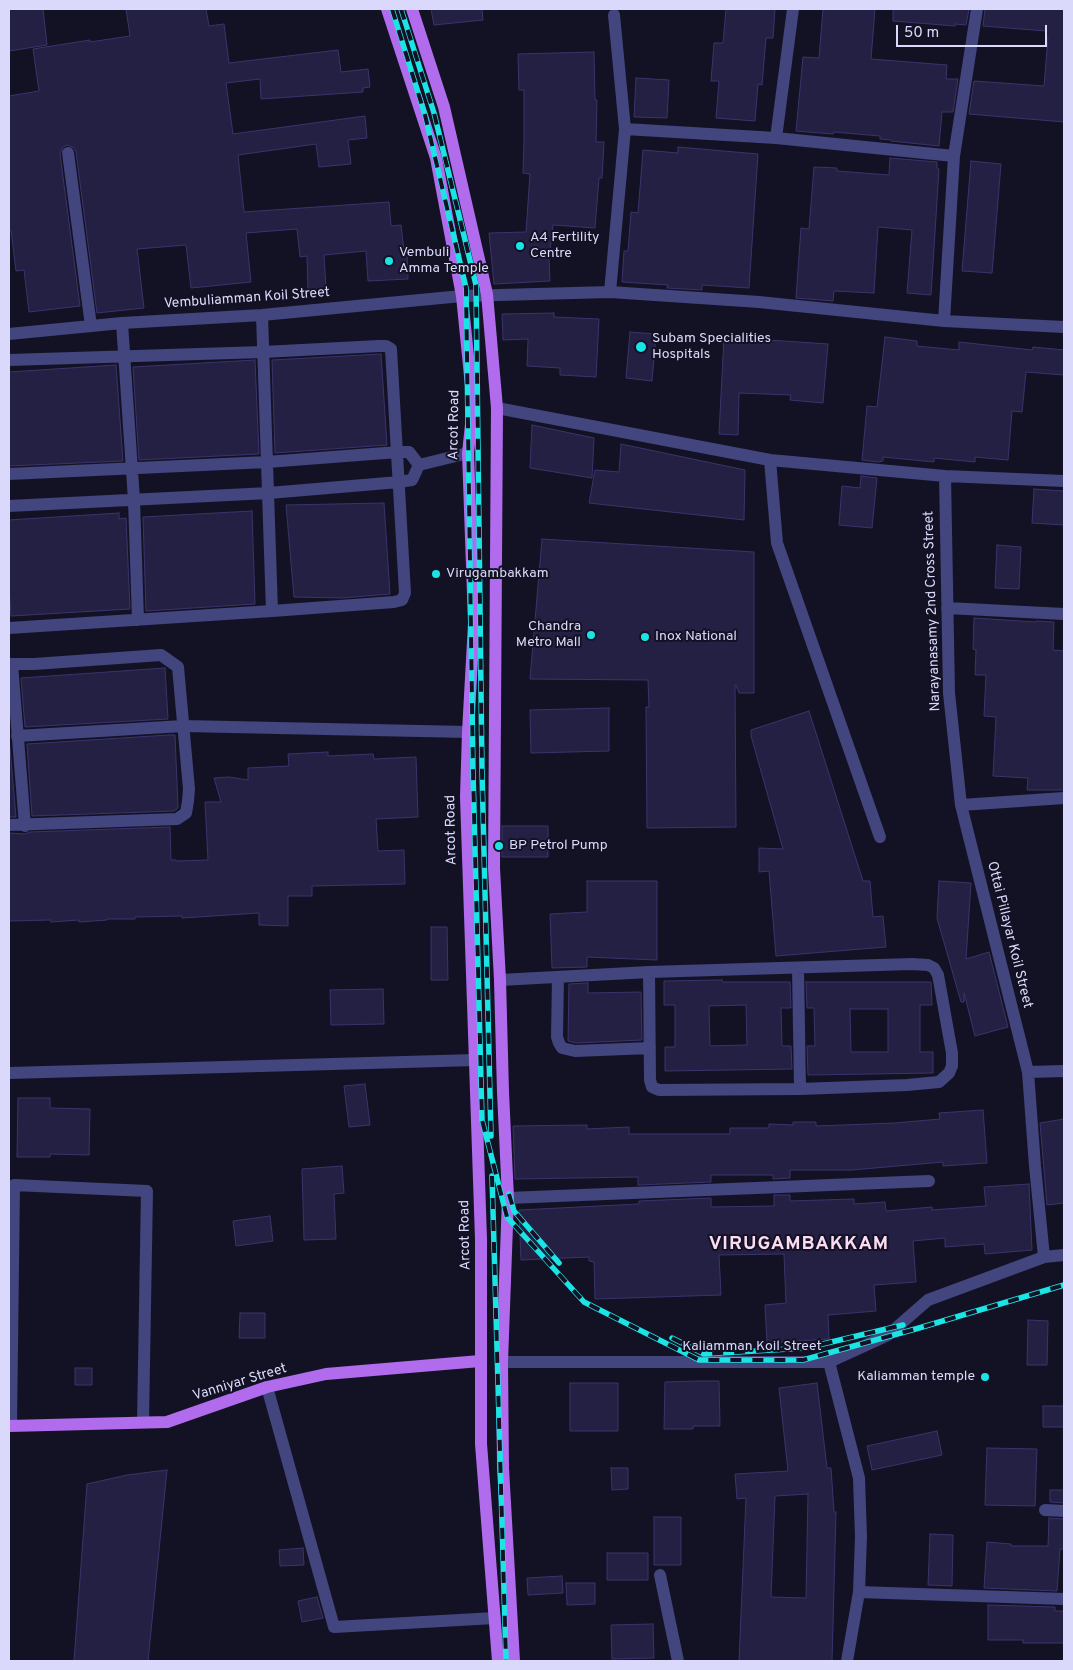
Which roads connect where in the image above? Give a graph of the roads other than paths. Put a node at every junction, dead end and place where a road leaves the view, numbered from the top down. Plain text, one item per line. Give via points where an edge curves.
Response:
1 (387, 9) edge
2 (412, 9) edge
3 (793, 9) edge
4 (977, 9) edge
5 (614, 15) dead end
6 (625, 129) junction
7 (776, 138) junction
8 (68, 153) dead end
9 (954, 156) junction
10 (610, 292) junction
11 (487, 294) junction
12 (462, 296) junction
13 (262, 315) junction
14 (944, 321) junction
15 (122, 323) junction
16 (91, 326) junction
17 (1064, 327) edge
18 (9, 334) edge
19 (263, 352) junction
20 (124, 356) junction
21 (9, 360) edge
22 (497, 408) junction
23 (398, 452) junction
24 (468, 453) junction
25 (770, 460) junction
26 (267, 462) junction
27 (419, 465) junction
28 (132, 468) junction
29 (9, 474) edge
30 (945, 476) junction
31 (1064, 480) edge
32 (399, 482) junction
33 (269, 493) junction
34 (134, 500) junction
35 (9, 506) edge
36 (947, 608) junction
37 (272, 611) junction
38 (1064, 614) edge
39 (138, 620) junction
40 (9, 628) edge
41 (10, 664) edge
42 (183, 726) junction
43 (468, 732) junction
44 (17, 736) junction
45 (1064, 798) edge
46 (961, 804) junction
47 (9, 825) edge
48 (25, 826) junction
49 (880, 837) dead end
50 (798, 968) junction
51 (649, 972) junction
52 (558, 977) junction
53 (500, 980) junction
54 (650, 1048) junction
55 (476, 1060) junction
56 (1064, 1071) edge
57 (1028, 1072) junction
58 (9, 1073) edge
59 (800, 1089) junction
60 (929, 1181) dead end
61 (508, 1198) junction
62 (1064, 1255) edge
63 (1044, 1257) junction
64 (480, 1361) junction
65 (502, 1362) junction
66 (829, 1362) junction
67 (267, 1388) junction
68 (143, 1422) junction
69 (10, 1426) edge
70 (1045, 1510) dead end
71 (1064, 1511) edge
72 (507, 1547) junction
73 (489, 1548) junction
74 (660, 1575) dead end
75 (858, 1592) junction
76 (1064, 1599) edge
77 (495, 1618) junction
78 (498, 1661) edge
79 (514, 1661) edge
80 (678, 1661) edge
81 (847, 1661) edge

1 - 12 main road, Arcot Road via 436,158
2 - 11 main road via 444,107
3 - 7 street
4 - 9 street
5 - 6 street
6 - 7 street
6 - 10 street
7 - 9 street
8 - 16 street
9 - 14 street
10 - 11 street, Vembuliamman Koil Street
10 - 14 street, Vembuliamman Koil Street via 760,302
11 - 12 street, Vembuliamman Koil Street
11 - 22 main road
12 - 13 street, Vembuliamman Koil Street
12 - 24 main road, Arcot Road via 473,406
13 - 15 street, Vembuliamman Koil Street
13 - 19 street
14 - 17 street, Vembuliamman Koil Street
15 - 16 street, Vembuliamman Koil Street
15 - 20 street
16 - 18 street, Vembuliamman Koil Street
19 - 20 street
19 - 23 street via 379,346 391,349
19 - 26 street
20 - 21 street
20 - 28 street
22 - 25 street
22 - 53 main road via 494,868
23 - 26 street
23 - 27 street via 409,452
23 - 32 street
24 - 27 street
24 - 43 main road, Arcot Road via 474,623
25 - 30 street
25 - 49 street via 777,543
26 - 28 street
26 - 33 street
27 - 32 street via 412,480
28 - 29 street
28 - 34 street
30 - 31 street
30 - 36 street, Narayanasamy 2nd Cross Street
32 - 33 street
32 - 37 street via 405,593 402,600
33 - 34 street
33 - 37 street
34 - 35 street
34 - 39 street
36 - 38 street
36 - 46 street, Narayanasamy 2nd Cross Street via 949,693
37 - 39 street
39 - 40 street
41 - 42 street via 161,655 178,667
41 - 44 street
42 - 43 street
42 - 44 street
42 - 48 street via 189,789 186,813 177,819
43 - 55 main road, Arcot Road via 467,826
44 - 48 street
45 - 46 street
46 - 57 street, Ottai Pillayar Koil Street
47 - 48 street
50 - 51 street
50 - 59 street
50 - 59 street via 920,964 934,968 952,1053 949,1074 939,1082
51 - 52 street
51 - 54 street
52 - 53 street
52 - 54 street via 558,1037 562,1048 575,1051
53 - 61 main road
54 - 59 street via 650,1080 652,1087 659,1090
55 - 58 street
55 - 64 main road, Arcot Road via 481,1238
56 - 57 street
57 - 63 street, Ottai Pillayar Koil Street
60 - 61 street
61 - 65 main road
62 - 63 street, Kaliamman Koil Street
63 - 66 street, Kaliamman Koil Street via 928,1300 888,1335
64 - 67 main road, Vanniyar Street via 326,1374
64 - 73 main road, Arcot Road via 481,1444
65 - 66 street, Kaliamman Koil Street
65 - 72 main road via 502,1468
66 - 75 street via 859,1478 861,1537
67 - 68 main road, Vanniyar Street via 167,1422
67 - 77 street via 334,1627
68 - 69 main road, Vanniyar Street
68 - 69 street via 147,1191 14,1185
70 - 71 street
72 - 73 main road
72 - 79 main road
73 - 77 main road, Arcot Road
74 - 80 street
75 - 76 street
75 - 81 street
77 - 78 main road, Arcot Road

